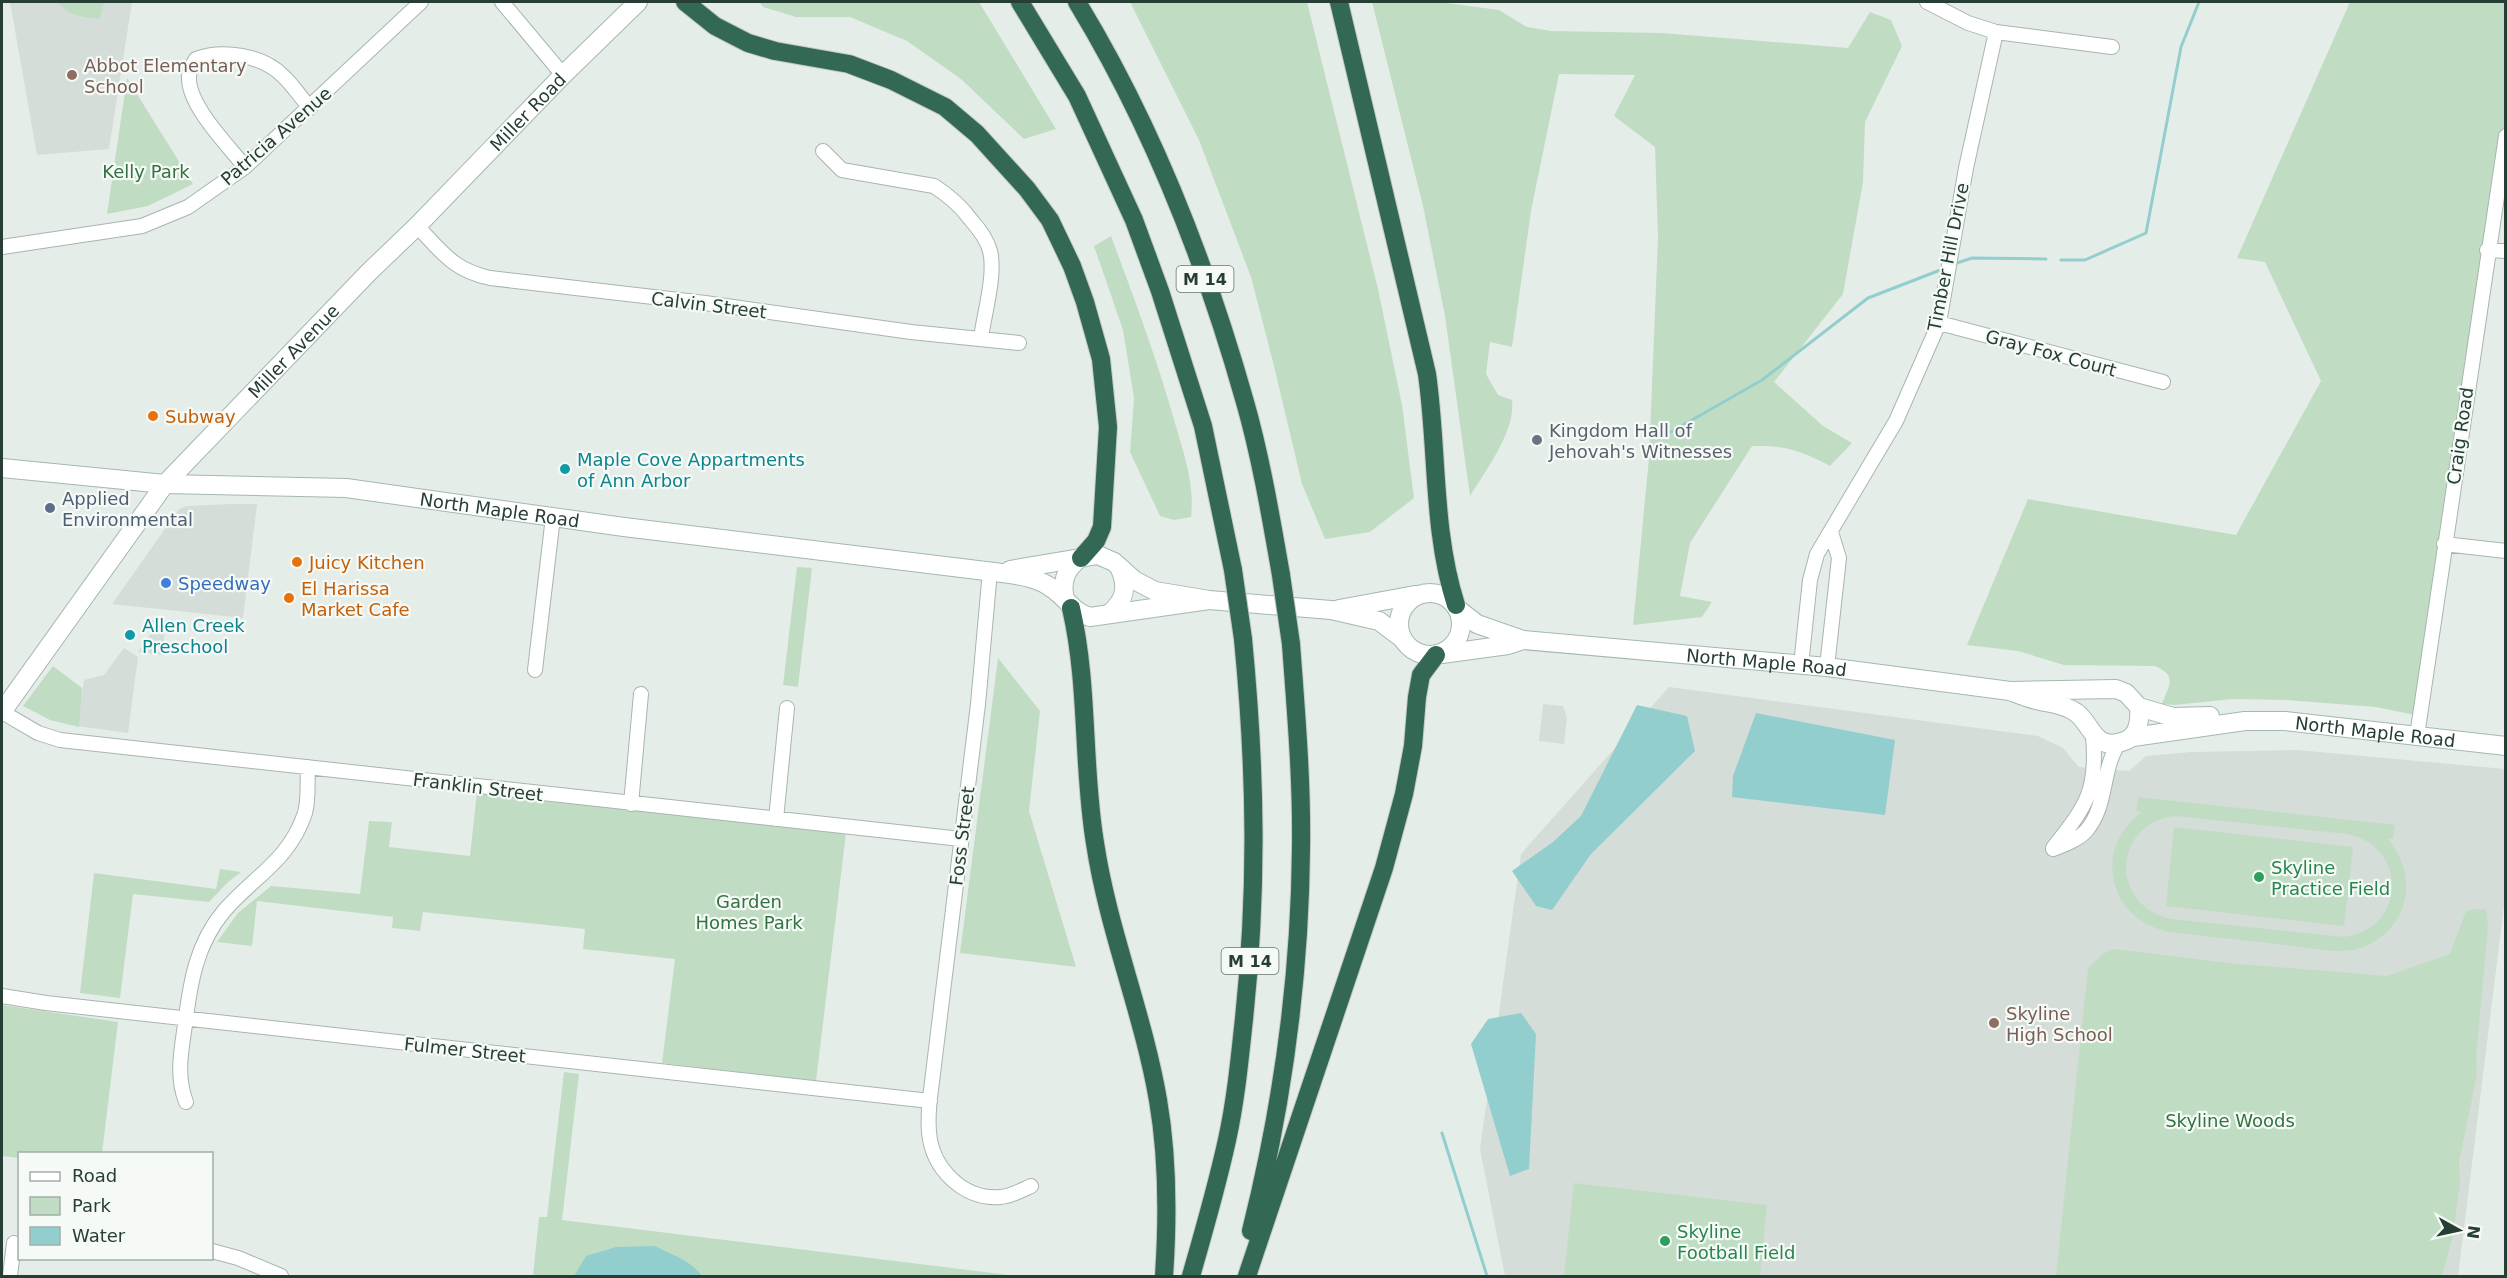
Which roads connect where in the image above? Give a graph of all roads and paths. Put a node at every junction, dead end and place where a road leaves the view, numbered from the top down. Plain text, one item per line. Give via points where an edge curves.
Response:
1 (421, 2) edge
2 (502, 2) edge
3 (638, 2) edge
4 (685, 2) edge
5 (1020, 2) edge
6 (1077, 2) edge
7 (1339, 2) edge
8 (1927, 2) edge
9 (1996, 32) junction
10 (2112, 47) dead end
11 (563, 75) junction
12 (310, 108) junction
13 (2505, 136) edge
14 (823, 151) dead end
15 (245, 167) junction
16 (417, 226) junction
17 (2, 247) edge
18 (2487, 250) junction
19 (2505, 251) edge
20 (1939, 323) junction
21 (981, 338) junction
22 (1019, 344) dead end
23 (2163, 382) dead end
24 (2, 468) edge
25 (165, 484) junction
26 (553, 517) junction
27 (1831, 532) junction
28 (2444, 544) junction
29 (2505, 551) edge
30 (1080, 558) junction
31 (1120, 569) junction
32 (992, 572) junction
33 (1417, 595) junction
34 (1209, 600) junction
35 (1068, 604) junction
36 (1457, 608) junction
37 (1331, 610) junction
38 (1110, 613) junction
39 (1403, 639) junction
40 (1523, 640) junction
41 (1438, 654) junction
42 (1801, 665) junction
43 (1827, 668) junction
44 (535, 670) dead end
45 (2010, 691) junction
46 (2097, 691) junction
47 (641, 694) dead end
48 (2139, 707) junction
49 (787, 708) dead end
50 (2, 712) edge
51 (2245, 721) junction
52 (2089, 728) junction
53 (2417, 736) junction
54 (2126, 740) junction
55 (2505, 746) edge
56 (308, 767) junction
57 (631, 804) junction
58 (776, 819) junction
59 (961, 839) junction
60 (2, 996) edge
61 (186, 1018) junction
62 (930, 1101) junction
63 (186, 1102) dead end
64 (1031, 1186) dead end
65 (12, 1243) edge
66 (213, 1251) edge
67 (10, 1276) edge
68 (281, 1276) edge
69 (1164, 1276) edge
70 (1191, 1276) edge
71 (1240, 1276) edge
72 (1247, 1276) edge

1 - 12 street, Patricia Avenue
2 - 11 street
3 - 11 main road, Miller Road
4 - 30 highway via 714,26 748,43 849,64 945,107 977,134 1050,220 1072,266 1095,334 1108,427 1102,527 1096,541
5 - 70 highway, M 14, bridge via 1077,96 1134,220 1160,291 1203,426 1243,639 1254,782 1252,940 1227,1139
6 - 71 highway, M 14, bridge via 1140,119 1212,300 1246,404 1291,644 1301,848 1293,994 1279,1096
7 - 36 highway via 1427,374 1443,561
8 - 9 street
9 - 10 street
9 - 20 street, Timber Hill Drive via 1966,168
11 - 16 main road, Miller Road
12 - 15 street, Patricia Avenue
12 - 15 street via 282,74 264,63 229,53 211,53 196,59 189,73 189,88 197,105
13 - 18 street, Craig Road
14 - 21 street via 842,170 934,186 966,213 990,251
15 - 17 street, Patricia Avenue via 188,207 142,226
16 - 21 street, Calvin Street via 454,265 474,275
16 - 25 main road, Miller Avenue
18 - 19 street
18 - 28 street, Craig Road
20 - 23 street, Gray Fox Court
20 - 27 street, Timber Hill Drive via 1896,421
21 - 22 street, Calvin Street
24 - 25 main road, North Maple Road
25 - 26 main road, North Maple Road via 346,488
25 - 50 main road, Miller Avenue
26 - 32 main road, North Maple Road
26 - 44 street
27 - 42 street, Timber Hill Drive via 1817,554 1810,580
27 - 43 street via 1839,558
28 - 29 street
28 - 53 street, Craig Road
30 - 31 main road, North Maple Road via 1098,555
30 - 32 main road, North Maple Road
30 - 35 main road via 1071,565 1063,581
31 - 34 main road, North Maple Road via 1155,591
31 - 38 main road via 1124,578 1123,598
32 - 35 main road, North Maple Road via 1037,580
32 - 59 street, Foss Street
33 - 36 main road via 1438,593 1448,597
33 - 37 main road, North Maple Road
33 - 39 main road via 1399,619
34 - 37 main road, North Maple Road
34 - 38 main road, North Maple Road
35 - 38 main road, North Maple Road via 1090,617
35 - 69 highway via 1081,653 1095,843 1158,1099 1166,1176
36 - 40 main road, North Maple Road via 1477,624
36 - 41 main road via 1462,619 1459,636 1455,644
37 - 39 main road, North Maple Road via 1379,621
39 - 41 main road via 1417,652
40 - 41 main road, North Maple Road
40 - 42 main road, North Maple Road
41 - 72 highway via 1421,675 1404,794 1384,868
42 - 43 main road, North Maple Road
43 - 45 main road, North Maple Road
45 - 46 main road, North Maple Road
45 - 52 main road, North Maple Road via 2072,710
46 - 48 main road via 2116,689 2126,693
46 - 52 main road via 2088,704
47 - 57 street
48 - 51 main road, North Maple Road via 2173,717 2214,716
48 - 54 main road via 2140,717
49 - 58 street
50 - 56 street, Franklin Street via 38,733 60,740
51 - 53 main road, North Maple Road via 2285,721
51 - 54 main road, North Maple Road
52 - 54 main road via 2103,741
52 - 54 street via 2095,760 2088,799 2053,849 2086,832 2104,791 2108,762
53 - 55 main road, North Maple Road
56 - 57 street, Franklin Street
56 - 61 street via 305,811 294,837 275,863 224,910 208,935 195,962
57 - 58 street, Franklin Street
58 - 59 street, Franklin Street
59 - 62 street, Foss Street
60 - 61 street, Fulmer Street
61 - 62 street, Fulmer Street
61 - 63 street via 178,1072
62 - 64 street, Foss Street via 929,1133 938,1162 965,1190 980,1197 1003,1197
65 - 67 street
66 - 68 street

